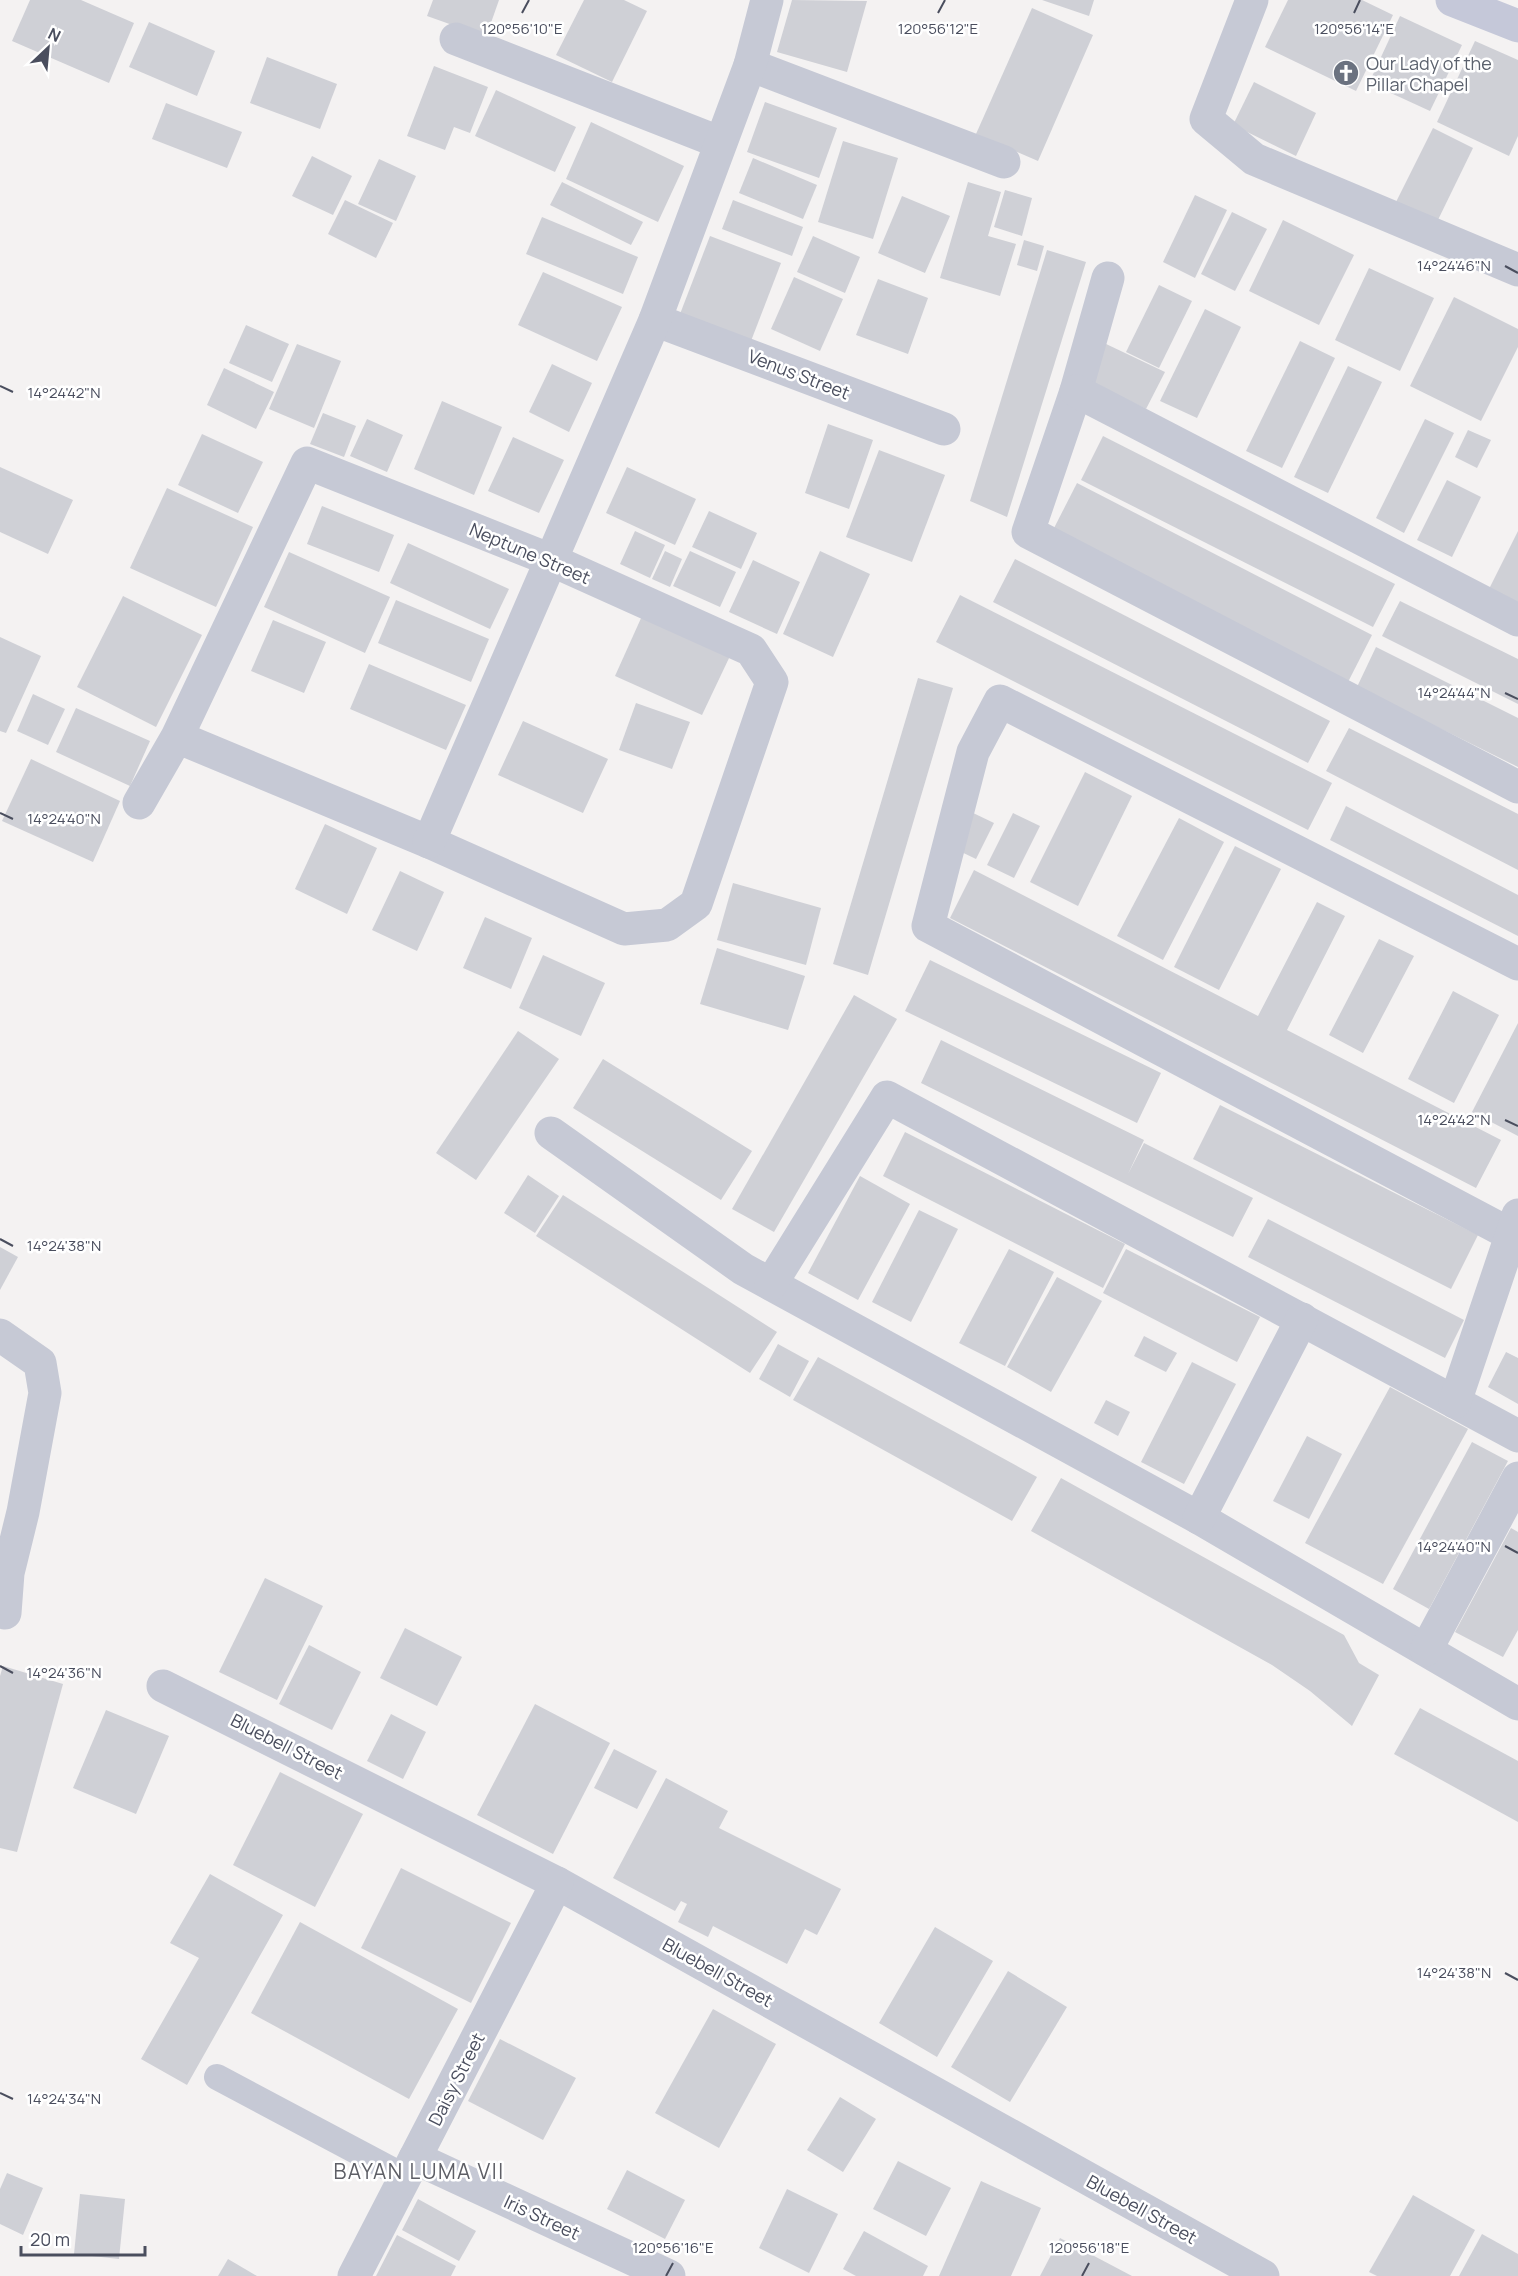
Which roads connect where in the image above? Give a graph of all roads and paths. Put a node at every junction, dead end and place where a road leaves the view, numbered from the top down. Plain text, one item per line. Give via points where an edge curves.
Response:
1 (767, 0) edge
2 (1252, 0) edge
3 (1452, 0) edge
4 (1518, 26) edge
5 (456, 39) dead end
6 (750, 65) junction
7 (719, 142) junction
8 (1004, 162) dead end
9 (1518, 270) edge
10 (1108, 278) dead end
11 (655, 320) junction
12 (1076, 391) junction
13 (944, 429) dead end
14 (550, 560) junction
15 (1518, 620) edge
16 (177, 737) junction
17 (1518, 787) edge
18 (139, 803) dead end
19 (429, 842) junction
20 (1518, 964) edge
21 (551, 1133) dead end
22 (1514, 1225) edge
23 (771, 1284) junction
24 (1302, 1319) junction
25 (0, 1335) edge
26 (1455, 1402) junction
27 (1518, 1436) edge
28 (1518, 1478) edge
29 (1199, 1518) junction
30 (5, 1613) dead end
31 (1426, 1650) junction
32 (163, 1686) dead end
33 (1518, 1704) edge
34 (557, 1882) junction
35 (217, 2077) dead end
36 (410, 2168) junction
37 (354, 2276) edge
38 (669, 2276) edge
39 (1263, 2276) edge

1 - 6 street
2 - 9 street via 1206,119 1254,159
3 - 4 street
5 - 7 street
6 - 7 street
6 - 8 street
7 - 11 street
10 - 12 street
11 - 13 street, Venus Street
11 - 14 street
12 - 15 street
12 - 17 street via 1028,531
14 - 16 street, Neptune Street via 307,463
14 - 19 street
14 - 19 street, Neptune Street via 751,650 772,682 696,904 668,925 624,929
16 - 18 street
16 - 19 street
20 - 22 street via 1000,701 973,752 928,926
21 - 23 street via 743,1269
22 - 26 street
23 - 24 street via 887,1097
23 - 29 street
24 - 26 street
24 - 29 street
25 - 30 street via 40,1363 45,1393 8,1573
26 - 27 street
28 - 31 street
29 - 31 street
31 - 33 street
32 - 34 street, Bluebell Street
34 - 36 street, Daisy Street
34 - 39 street, Bluebell Street
35 - 36 lane
36 - 37 street, Daisy Street
36 - 38 street, Iris Street

